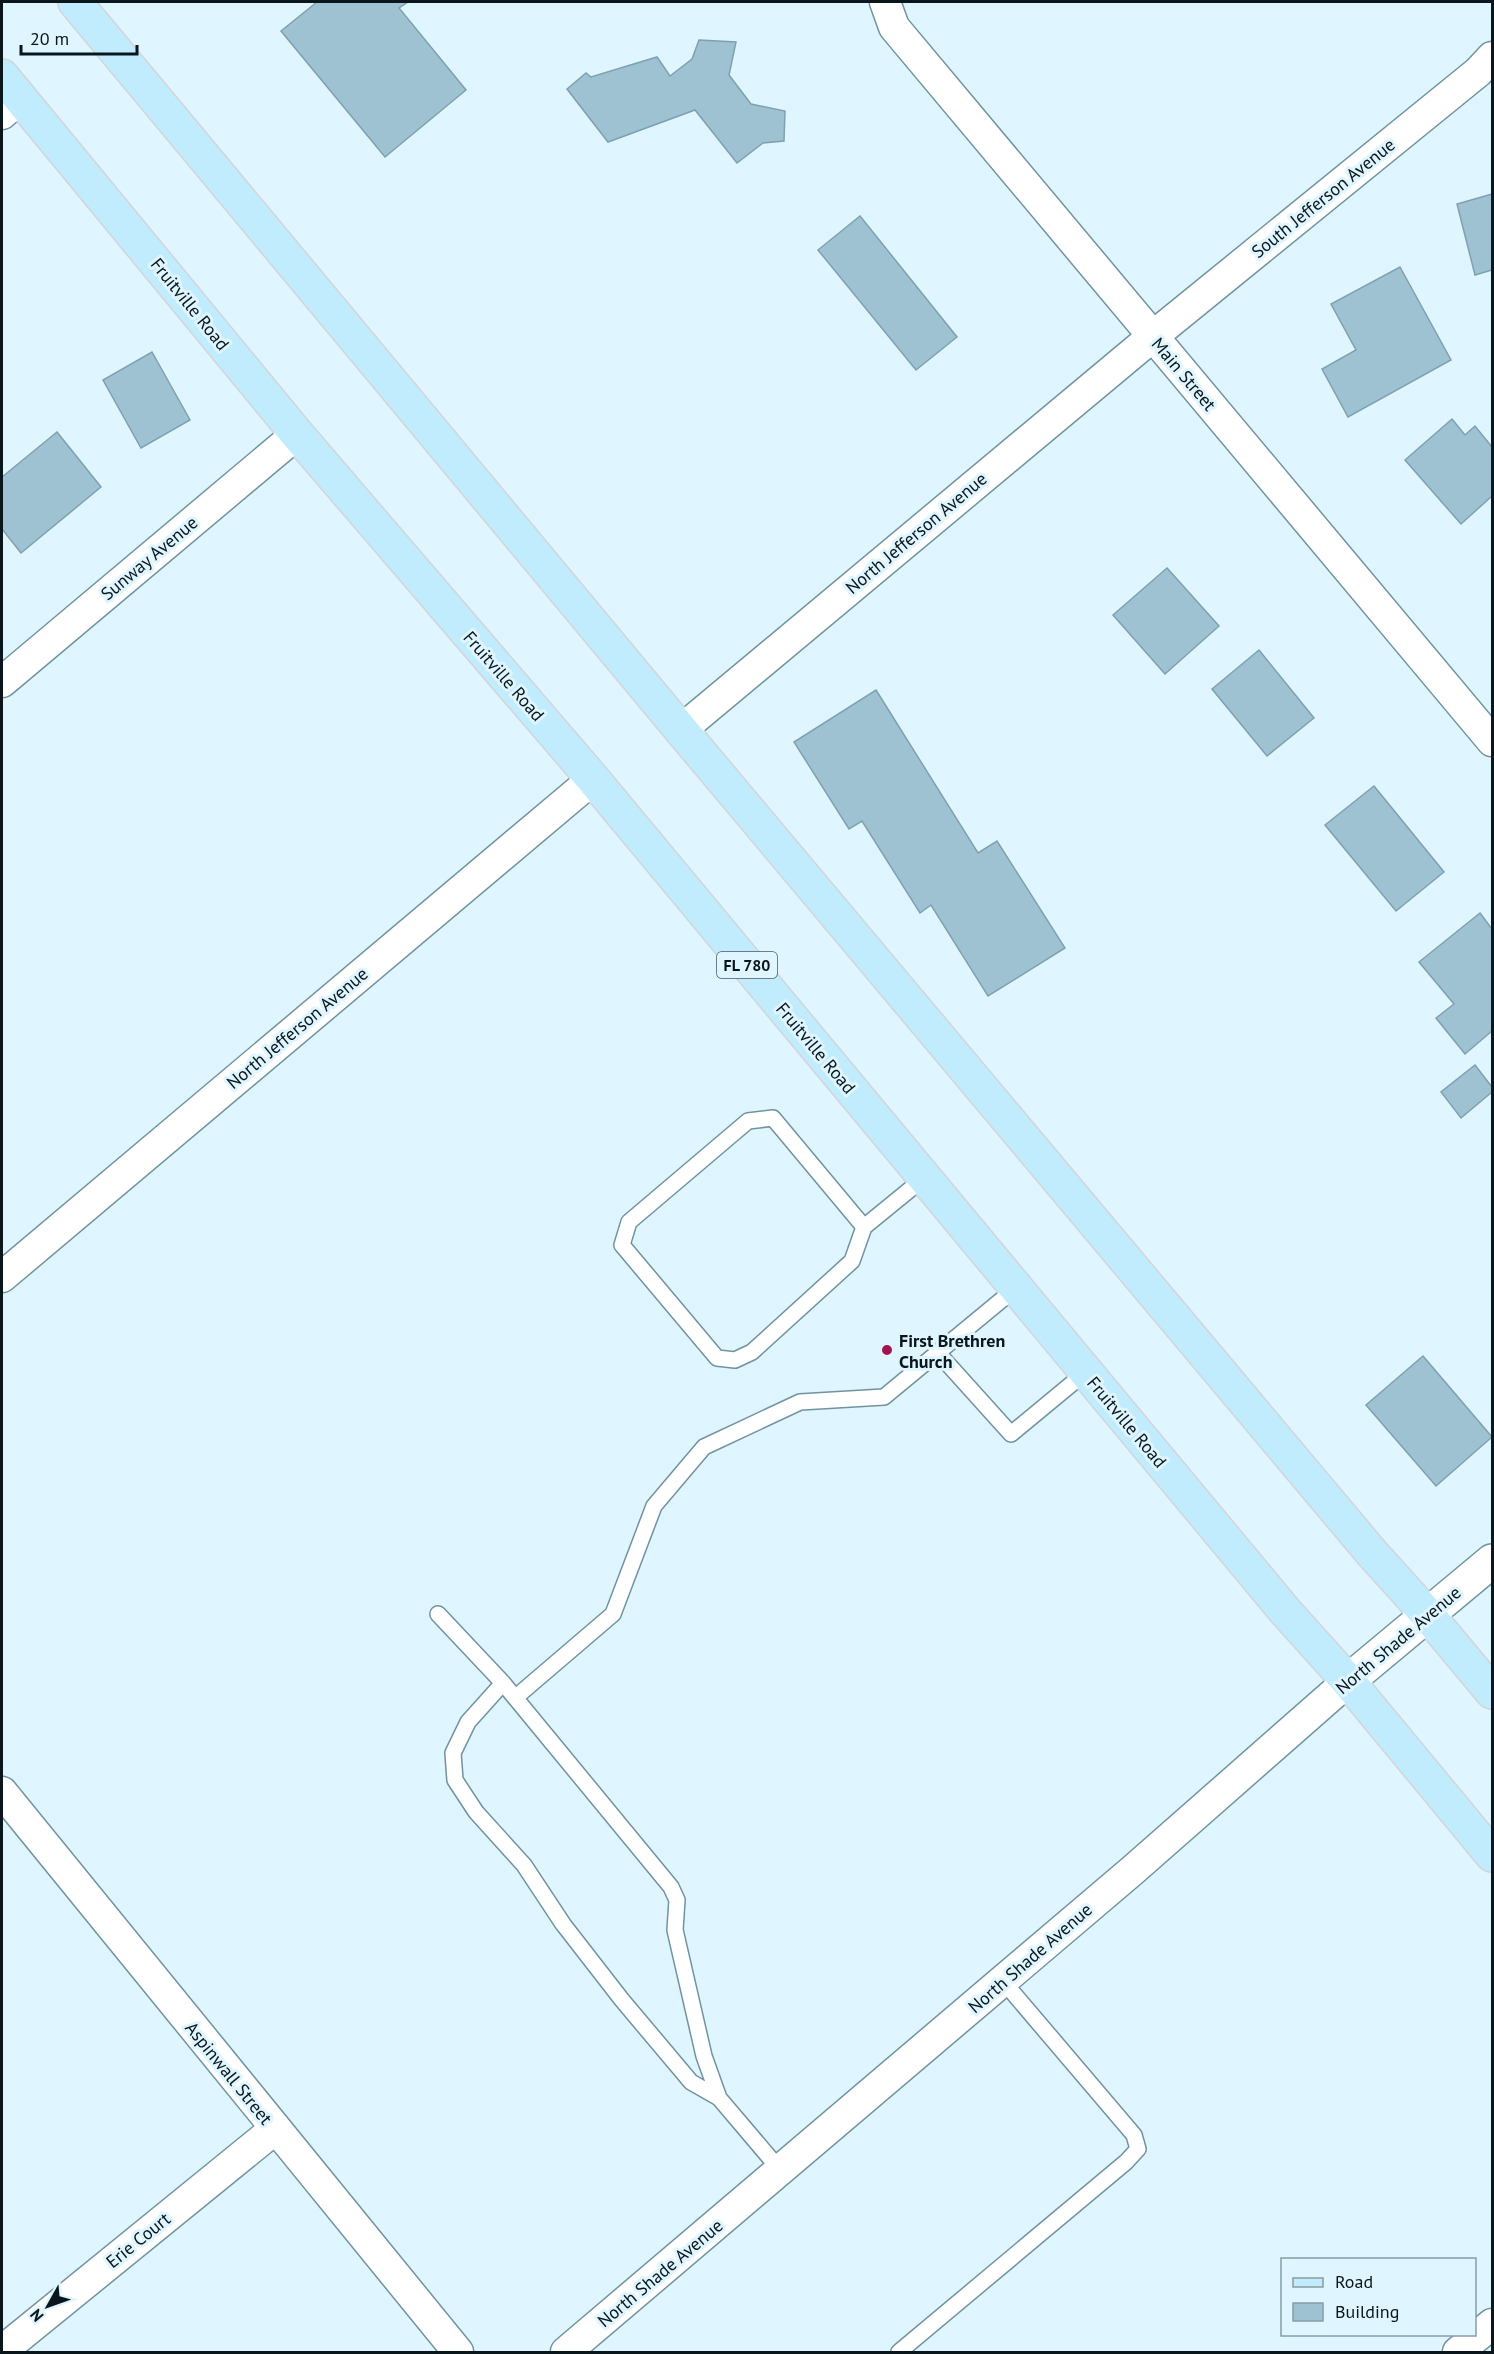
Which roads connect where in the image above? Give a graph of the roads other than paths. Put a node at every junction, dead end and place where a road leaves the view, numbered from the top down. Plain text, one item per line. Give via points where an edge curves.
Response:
1 (75, 2) edge
2 (885, 2) edge
3 (1492, 57) edge
4 (8, 96) edge
5 (1152, 337) junction
6 (297, 434) junction
7 (2, 682) edge
8 (681, 730) junction
9 (1492, 741) edge
10 (592, 779) junction
11 (924, 1178) junction
12 (864, 1227) junction
13 (2, 1277) edge
14 (1016, 1288) junction
15 (938, 1353) junction
16 (1086, 1372) junction
17 (1492, 1561) edge
18 (438, 1614) dead end
19 (1427, 1614) junction
20 (1348, 1681) junction
21 (503, 1683) junction
22 (1492, 1692) edge
23 (516, 1697) junction
24 (7, 1809) edge
25 (1492, 1855) edge
26 (1003, 1981) junction
27 (719, 2098) junction
28 (275, 2129) junction
29 (781, 2171) junction
30 (1492, 2324) edge
31 (2, 2351) edge
32 (458, 2352) edge
33 (566, 2352) edge
34 (899, 2352) edge
35 (1458, 2352) edge

1 - 8 main road
2 - 5 street, Main Street via 894,27
3 - 5 street, South Jefferson Avenue via 1469,80
4 - 6 main road, Fruitville Road / FL 780
5 - 8 street, North Jefferson Avenue
5 - 9 street, Main Street
6 - 7 street, Sunway Avenue
6 - 10 main road, Fruitville Road / FL 780
8 - 19 main road
10 - 11 main road, Fruitville Road / FL 780
10 - 13 street, North Jefferson Avenue
11 - 12 lane
11 - 14 main road, Fruitville Road / FL 780
12 - 12 lane via 773,1118 748,1121 629,1221 622,1245 717,1358 735,1360 752,1352 852,1261
14 - 15 lane
14 - 16 main road, Fruitville Road / FL 780
15 - 16 lane via 1011,1434
15 - 23 lane via 884,1397 800,1402 704,1447 654,1506 613,1614
16 - 20 main road, Fruitville Road / FL 780
17 - 19 street, North Shade Avenue
18 - 21 lane
19 - 20 street, North Shade Avenue
19 - 22 main road
20 - 25 main road, Fruitville Road / FL 780
20 - 26 street, North Shade Avenue
21 - 23 lane
21 - 27 lane via 468,1722 453,1753 455,1780 476,1812 524,1865 563,1924 622,2000 691,2082
23 - 27 lane via 671,1887 677,1900 675,1930 704,2056
24 - 28 street, Aspinwall Street
26 - 29 street, North Shade Avenue
26 - 34 lane via 1134,2135 1138,2149
27 - 29 lane
28 - 31 street, Erie Court
28 - 32 street, Aspinwall Street
29 - 33 street, North Shade Avenue
30 - 35 street

